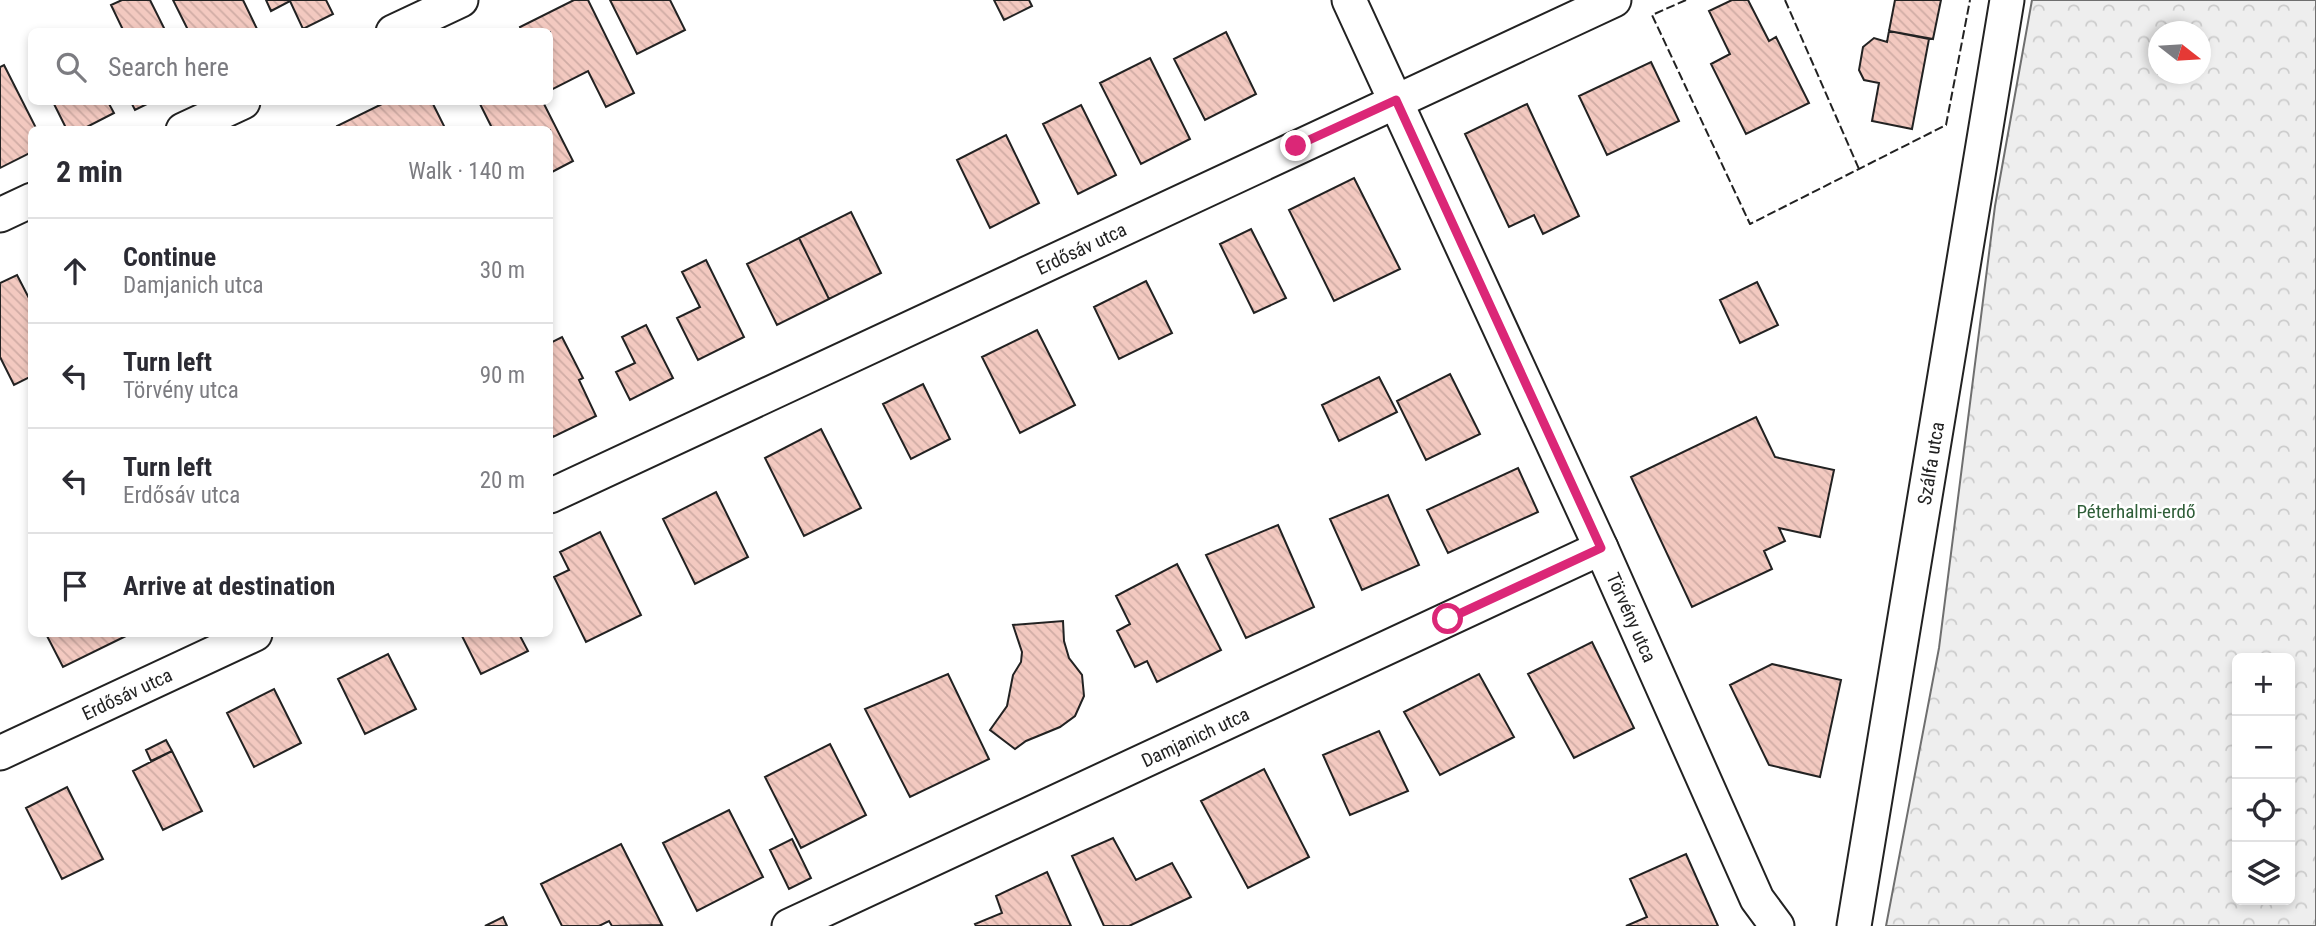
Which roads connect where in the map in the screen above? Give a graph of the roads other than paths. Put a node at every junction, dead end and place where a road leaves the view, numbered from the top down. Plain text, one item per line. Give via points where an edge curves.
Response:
1 (461, 0) edge
2 (1349, 0) edge
3 (1614, 0) edge
4 (2007, 0) edge
5 (402, 28) edge
6 (1396, 100) junction
7 (237, 105) edge
8 (192, 126) edge
9 (28, 202) edge
10 (0, 215) edge
11 (553, 495) edge
12 (1601, 548) junction
13 (249, 637) edge
14 (0, 753) edge
15 (789, 926) edge
16 (1777, 926) edge
17 (1854, 926) edge

1 - 5 street
2 - 6 street, Törvény utca
3 - 6 street, Erdősáv utca
4 - 17 street, Szálfa utca
6 - 11 street, Erdősáv utca
6 - 12 street, Törvény utca
7 - 8 street
9 - 10 street
12 - 15 street, Damjanich utca
12 - 16 street, Törvény utca via 1757,899
13 - 14 street, Erdősáv utca

